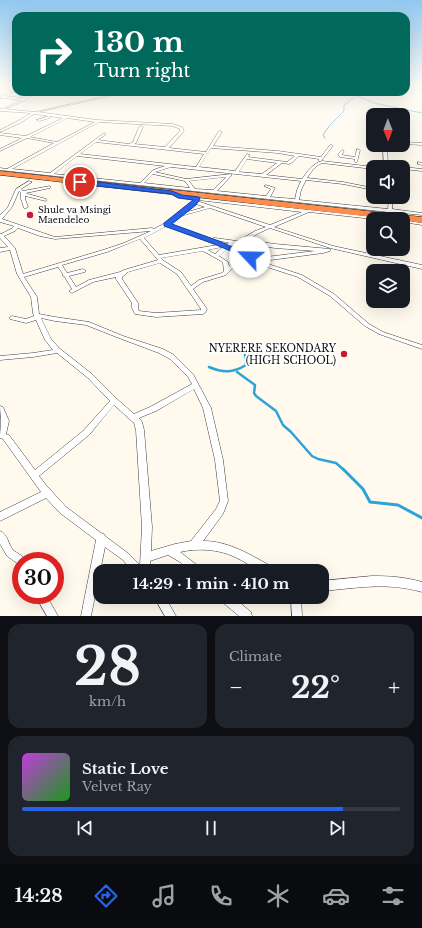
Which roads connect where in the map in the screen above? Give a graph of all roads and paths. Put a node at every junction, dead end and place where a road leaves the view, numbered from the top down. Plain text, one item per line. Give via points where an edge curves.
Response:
1 (31, 114) edge
2 (37, 114) edge
3 (51, 116) junction
4 (66, 118) junction
5 (39, 120) dead end
6 (99, 121) junction
7 (141, 127) dead end
8 (0, 131) edge
9 (220, 132) dead end
10 (0, 134) edge
11 (104, 134) dead end
12 (26, 137) junction
13 (94, 141) junction
14 (58, 143) junction
15 (410, 143) edge
16 (422, 144) edge
17 (127, 145) junction
18 (330, 146) dead end
19 (210, 147) junction
20 (166, 149) junction
21 (0, 150) edge
22 (251, 150) junction
23 (358, 150) dead end
24 (342, 151) dead end
25 (207, 153) junction
26 (76, 155) junction
27 (298, 155) junction
28 (246, 158) junction
29 (356, 158) junction
30 (321, 160) junction
31 (281, 162) junction
32 (173, 165) junction
33 (356, 166) junction
34 (366, 167) edge
35 (197, 168) junction
36 (410, 169) edge
37 (422, 170) edge
38 (220, 171) junction
39 (2, 172) edge
40 (152, 173) junction
41 (232, 174) junction
42 (50, 175) junction
43 (262, 176) junction
44 (214, 177) junction
45 (59, 178) junction
46 (304, 179) junction
47 (76, 180) junction
48 (186, 180) junction
49 (191, 180) junction
50 (30, 182) dead end
51 (141, 184) junction
52 (266, 186) dead end
53 (49, 187) dead end
54 (366, 188) edge
55 (193, 189) junction
56 (21, 191) junction
57 (215, 191) junction
58 (172, 193) junction
59 (268, 197) junction
60 (44, 200) dead end
61 (196, 201) junction
62 (298, 201) junction
63 (243, 203) junction
64 (391, 204) edge
65 (26, 207) dead end
66 (211, 207) junction
67 (309, 211) junction
68 (390, 212) joint
69 (410, 213) edge
70 (422, 214) edge
71 (179, 215) junction
72 (366, 217) edge
73 (0, 219) edge
74 (422, 220) edge
75 (410, 222) edge
76 (166, 224) junction
77 (422, 224) edge
78 (17, 226) junction
79 (270, 226) junction
80 (159, 228) junction
81 (1, 236) edge
82 (141, 237) junction
83 (205, 238) junction
84 (243, 242) junction
85 (225, 246) junction
86 (12, 248) junction
87 (336, 248) junction
88 (203, 249) junction
89 (0, 250) edge
90 (328, 250) junction
91 (240, 252) junction
92 (215, 256) junction
93 (159, 259) junction
94 (238, 259) junction
95 (223, 260) junction
96 (257, 260) junction
97 (59, 264) junction
98 (422, 267) edge
99 (83, 271) dead end
100 (227, 271) junction
101 (120, 274) junction
102 (65, 275) junction
103 (21, 276) junction
104 (191, 288) junction
105 (37, 316) junction
106 (12, 318) dead end
107 (422, 347) edge
108 (59, 351) junction
109 (0, 358) edge
110 (196, 385) junction
111 (114, 401) junction
112 (0, 409) edge
113 (134, 418) junction
114 (1, 435) edge
115 (34, 475) junction
116 (46, 492) junction
117 (0, 517) edge
118 (0, 535) edge
119 (101, 538) junction
120 (192, 546) junction
121 (169, 550) junction
122 (12, 554) edge
123 (146, 558) junction
124 (132, 564) edge
125 (146, 564) edge
126 (189, 564) edge
127 (256, 564) edge
128 (329, 585) edge
129 (422, 587) edge
130 (46, 604) edge
131 (163, 604) edge
132 (233, 604) edge
133 (296, 604) edge
134 (53, 616) edge
135 (86, 616) edge
136 (171, 616) edge
137 (247, 616) edge
138 (297, 616) edge

1 - 8 street
2 - 3 street
3 - 4 street
3 - 5 street
4 - 6 street
4 - 12 street
6 - 14 street
6 - 20 street via 173,125 181,128 182,131
7 - 17 street via 134,143
9 - 19 street
10 - 12 street
11 - 13 street
12 - 14 street
12 - 21 street
13 - 17 street
13 - 26 street
14 - 39 street
15 - 16 street
17 - 20 street
18 - 30 street
19 - 22 street
19 - 25 street
20 - 25 street
22 - 27 street
22 - 28 street
23 - 29 street
24 - 29 street via 341,156
25 - 35 street
26 - 32 street
26 - 42 street
27 - 30 street
27 - 31 street via 291,162
28 - 31 street
28 - 41 street
29 - 33 street
30 - 33 street
30 - 46 street
31 - 43 street
32 - 35 street
32 - 40 street
33 - 34 street
35 - 38 street
35 - 49 street
36 - 37 street
38 - 41 street
38 - 44 street
39 - 42 street
39 - 45 highway
40 - 48 street
40 - 51 street
41 - 43 street
41 - 44 street
41 - 57 street
42 - 45 street
43 - 46 street
44 - 49 street
45 - 47 highway
46 - 54 street
46 - 62 street
47 - 51 street
47 - 58 highway
48 - 49 street
48 - 55 street
50 - 56 street
51 - 55 street
52 - 59 street via 273,188
53 - 56 street
55 - 57 street
56 - 60 street
56 - 65 street
56 - 73 street via 13,196 13,202
57 - 59 street
58 - 61 street
58 - 74 highway
59 - 62 street
61 - 63 street
61 - 66 street
61 - 71 street
62 - 68 street
63 - 66 street
63 - 67 street
64 - 68 street
66 - 71 street
66 - 79 street
67 - 72 street
67 - 79 street
69 - 70 street
71 - 76 street
73 - 78 street
75 - 77 street
76 - 80 street
76 - 83 street
78 - 80 street via 55,238
78 - 81 street
79 - 84 street
79 - 87 street
80 - 82 street
81 - 86 street
82 - 93 street
82 - 97 street
83 - 84 street
83 - 85 street
84 - 85 street
84 - 90 street
84 - 91 street
85 - 88 street
85 - 91 street
85 - 92 street
86 - 89 street
86 - 103 street
87 - 90 street
87 - 98 street
88 - 92 street
88 - 93 street
90 - 96 street
91 - 94 street
91 - 96 street
92 - 95 street
93 - 101 street
93 - 104 street via 179,273
94 - 95 street
94 - 100 street
95 - 100 street
96 - 107 street via 313,282 367,325
97 - 102 street
97 - 103 street
99 - 102 street
100 - 104 street via 201,281
101 - 102 street via 91,281 74,290
101 - 104 street via 119,279 135,303 137,313 143,315 203,312 204,309
103 - 105 street via 34,297
105 - 106 street via 26,321
105 - 108 street via 48,340
105 - 110 street via 87,322 161,351 182,365
108 - 109 street
108 - 111 street via 90,376
110 - 113 street
110 - 120 street via 208,413 224,501 220,511
111 - 113 street
111 - 115 street via 86,433
112 - 114 street via 6,421
113 - 123 street via 140,430 147,527
114 - 115 street via 6,437
115 - 116 street
116 - 117 street
116 - 119 street via 63,510
118 - 122 street
119 - 124 street
119 - 135 street
120 - 121 street
120 - 127 street via 227,549
121 - 123 street
121 - 126 street
123 - 125 street
128 - 129 street via 398,581
130 - 134 street
131 - 136 street
132 - 137 street
133 - 138 street

